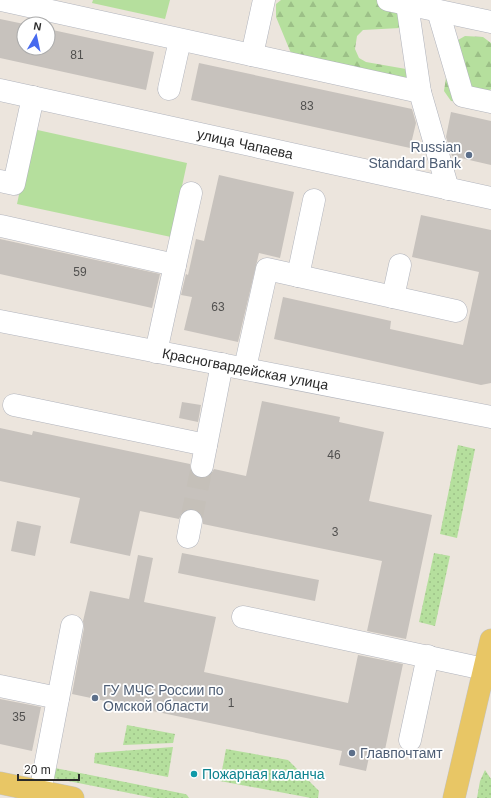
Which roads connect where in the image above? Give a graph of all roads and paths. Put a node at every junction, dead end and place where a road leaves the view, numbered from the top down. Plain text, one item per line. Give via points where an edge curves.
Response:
1 (1, 0) edge
2 (264, 0) edge
3 (398, 2) edge
4 (438, 11) junction
5 (491, 22) edge
6 (180, 40) junction
7 (252, 55) junction
8 (170, 89) dead end
9 (0, 90) edge
10 (420, 92) junction
11 (33, 97) junction
12 (491, 102) edge
13 (0, 181) edge
14 (448, 189) junction
15 (191, 193) dead end
16 (491, 198) edge
17 (314, 200) dead end
18 (1, 226) edge
19 (175, 264) junction
20 (400, 265) dead end
21 (298, 276) junction
22 (393, 297) junction
23 (456, 311) dead end
24 (0, 321) edge
25 (156, 352) junction
26 (222, 364) junction
27 (245, 368) junction
28 (14, 405) dead end
29 (491, 417) edge
30 (243, 617) dead end
31 (72, 626) dead end
32 (491, 640) edge
33 (428, 656) junction
34 (484, 669) junction
35 (0, 686) edge
36 (58, 698) junction
37 (410, 740) dead end
38 (0, 783) edge
39 (39, 794) edge
40 (73, 798) edge
41 (454, 798) edge

1 - 6 street
2 - 7 street
3 - 4 street
3 - 10 street
4 - 5 street
4 - 12 street via 463,96
6 - 7 street
6 - 8 street
7 - 10 street
9 - 11 street, улица Чапаева
10 - 14 street
11 - 13 street via 14,184
11 - 14 street, улица Чапаева
14 - 16 street, улица Чапаева
15 - 19 street
17 - 21 street
18 - 19 street
19 - 25 street
20 - 22 street
21 - 22 street
21 - 27 street via 267,269
22 - 23 street
24 - 25 street, Красногвардейская улица
25 - 26 street, Красногвардейская улица
26 - 27 street, Красногвардейская улица
26 - 28 street via 204,456
27 - 29 street, Красногвардейская улица
30 - 33 street
31 - 36 street
32 - 34 main road
33 - 34 street
33 - 37 street
34 - 41 main road
35 - 36 street
36 - 39 street
38 - 39 main road
39 - 40 main road

